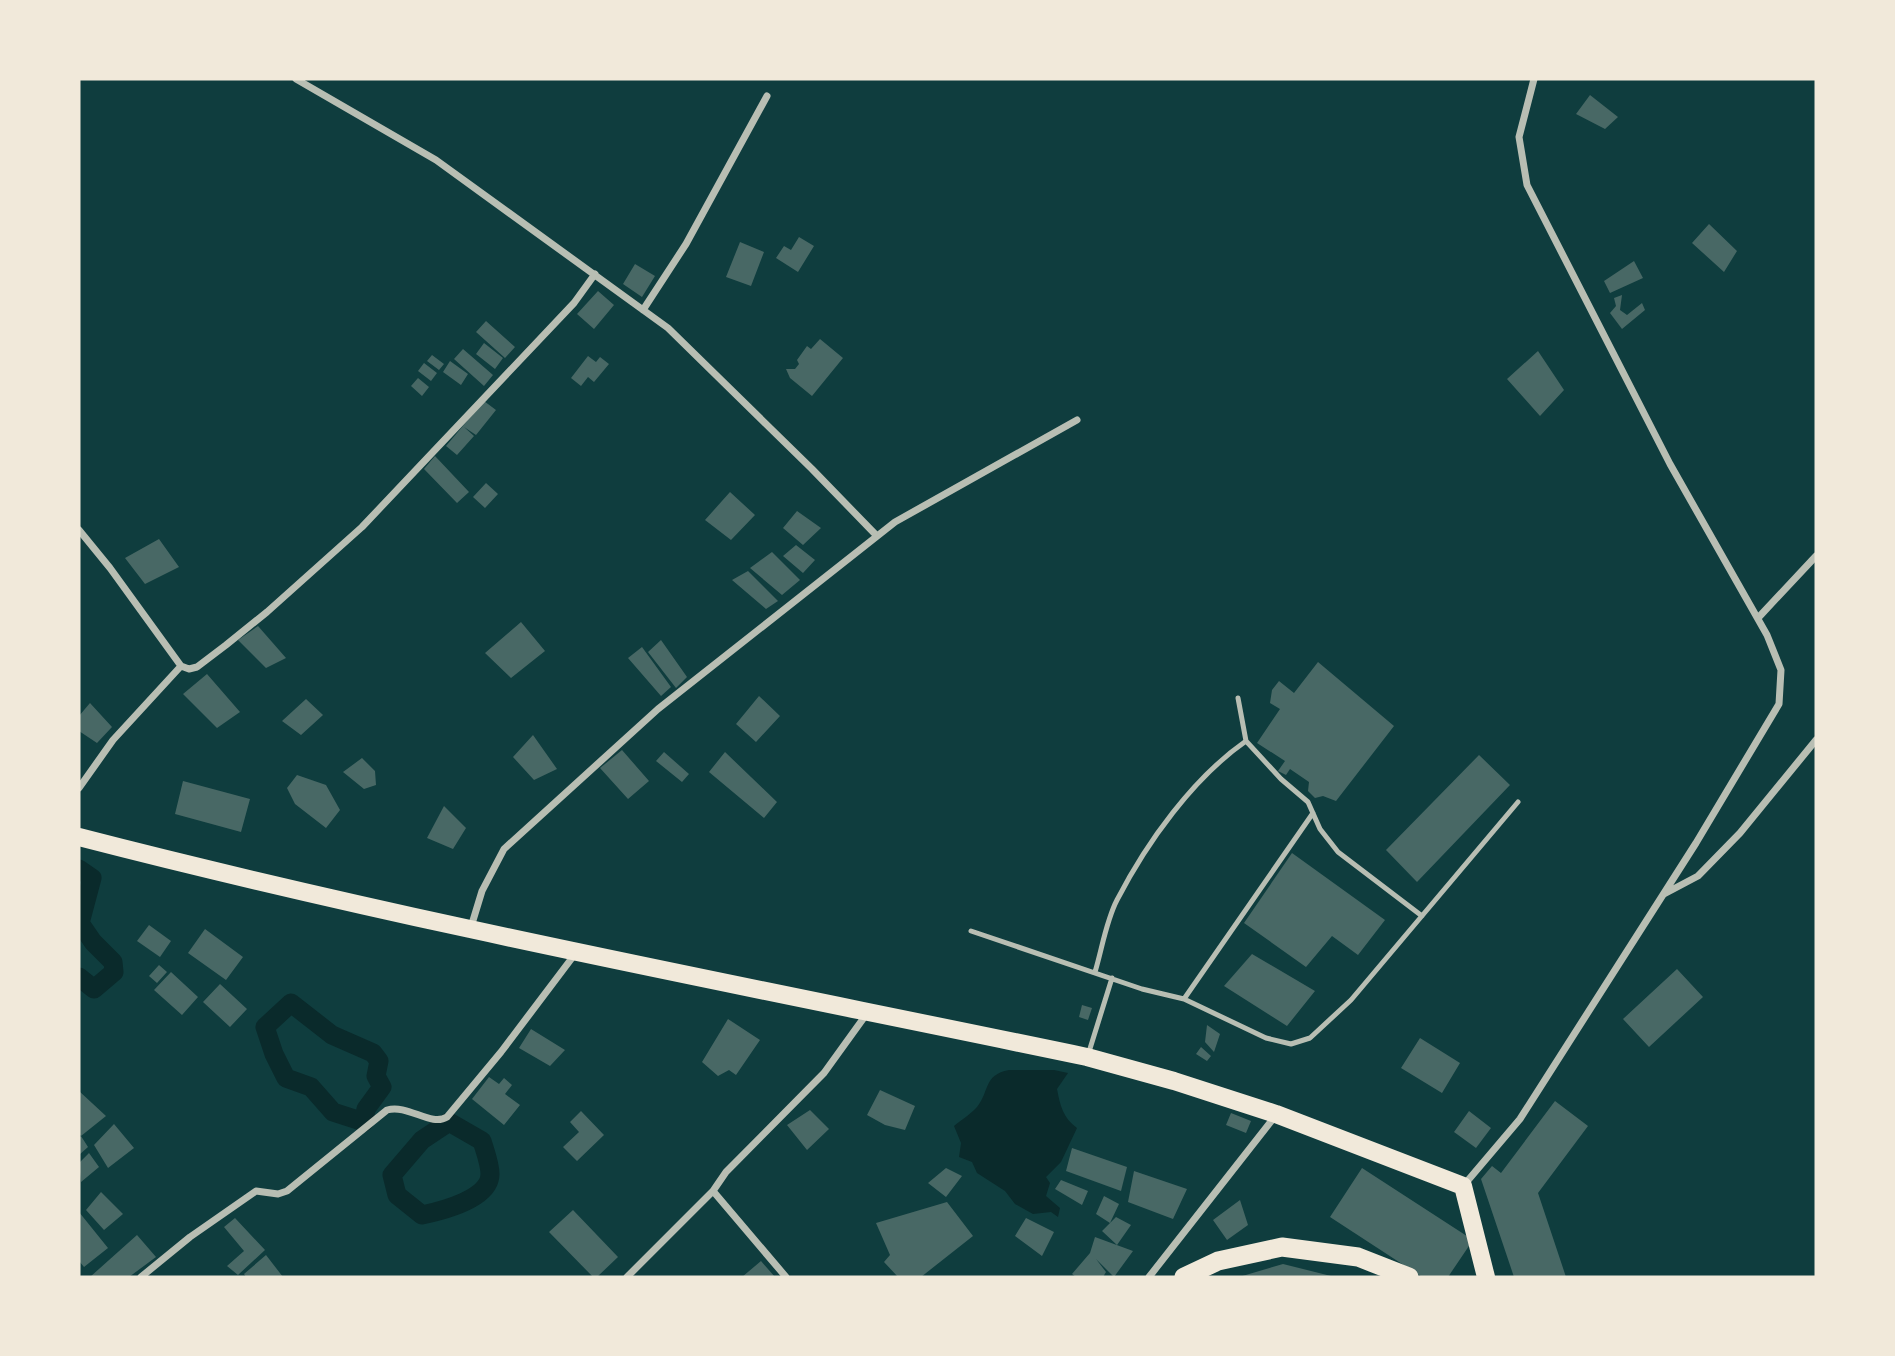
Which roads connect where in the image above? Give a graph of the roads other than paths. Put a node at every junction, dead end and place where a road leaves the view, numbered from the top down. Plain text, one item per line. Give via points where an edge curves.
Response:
1 (296, 79) edge
2 (1534, 79) edge
3 (767, 96) dead end
4 (595, 274) junction
5 (643, 310) junction
6 (1077, 421) dead end
7 (79, 530) edge
8 (877, 536) junction
9 (1816, 556) edge
10 (1758, 618) junction
11 (181, 666) junction
12 (1238, 698) dead end
13 (1816, 740) edge
14 (1246, 741) junction
15 (79, 788) edge
16 (1518, 802) dead end
17 (1313, 813) junction
18 (79, 836) edge
19 (1663, 895) junction
20 (1422, 916) junction
21 (470, 928) junction
22 (971, 931) dead end
23 (578, 950) junction
24 (1095, 972) junction
25 (1112, 978) junction
26 (1184, 999) junction
27 (869, 1012) junction
28 (1087, 1057) junction
29 (1276, 1114) junction
30 (1463, 1186) junction
31 (713, 1191) junction
32 (141, 1277) edge
33 (627, 1277) edge
34 (786, 1277) edge
35 (1149, 1277) edge
36 (1184, 1277) edge
37 (1409, 1277) edge
38 (1486, 1277) edge

1 - 4 street via 436,160
2 - 10 street via 1519,137 1527,185 1670,464
3 - 5 street via 686,244
4 - 5 street
4 - 11 street via 574,303 362,527 226,645 197,667
5 - 8 street via 677,337
6 - 8 street
7 - 11 street
8 - 21 street via 658,709 504,849 482,891
9 - 10 street
10 - 19 street via 1781,670 1779,704
11 - 15 street via 113,740
12 - 14 lane
13 - 19 street via 1740,833 1698,876
14 - 17 lane via 1308,802
14 - 24 lane via 1222,758 1169,817 1116,901
16 - 20 lane
17 - 20 lane via 1338,852
17 - 26 lane
18 - 21 main road via 215,872
19 - 30 street via 1520,1119
20 - 26 lane via 1351,1000 1310,1038 1291,1044 1266,1038
21 - 23 main road
22 - 24 lane
23 - 27 main road
23 - 32 street via 447,1117 436,1120 397,1107 387,1110 287,1191 256,1191
24 - 25 lane
25 - 26 lane
25 - 28 lane
27 - 28 main road
27 - 31 street via 824,1073 726,1172
28 - 29 main road
29 - 30 main road
29 - 35 street
30 - 38 main road
31 - 33 street
31 - 34 street
36 - 37 highway via 1218,1261 1282,1247 1358,1257

